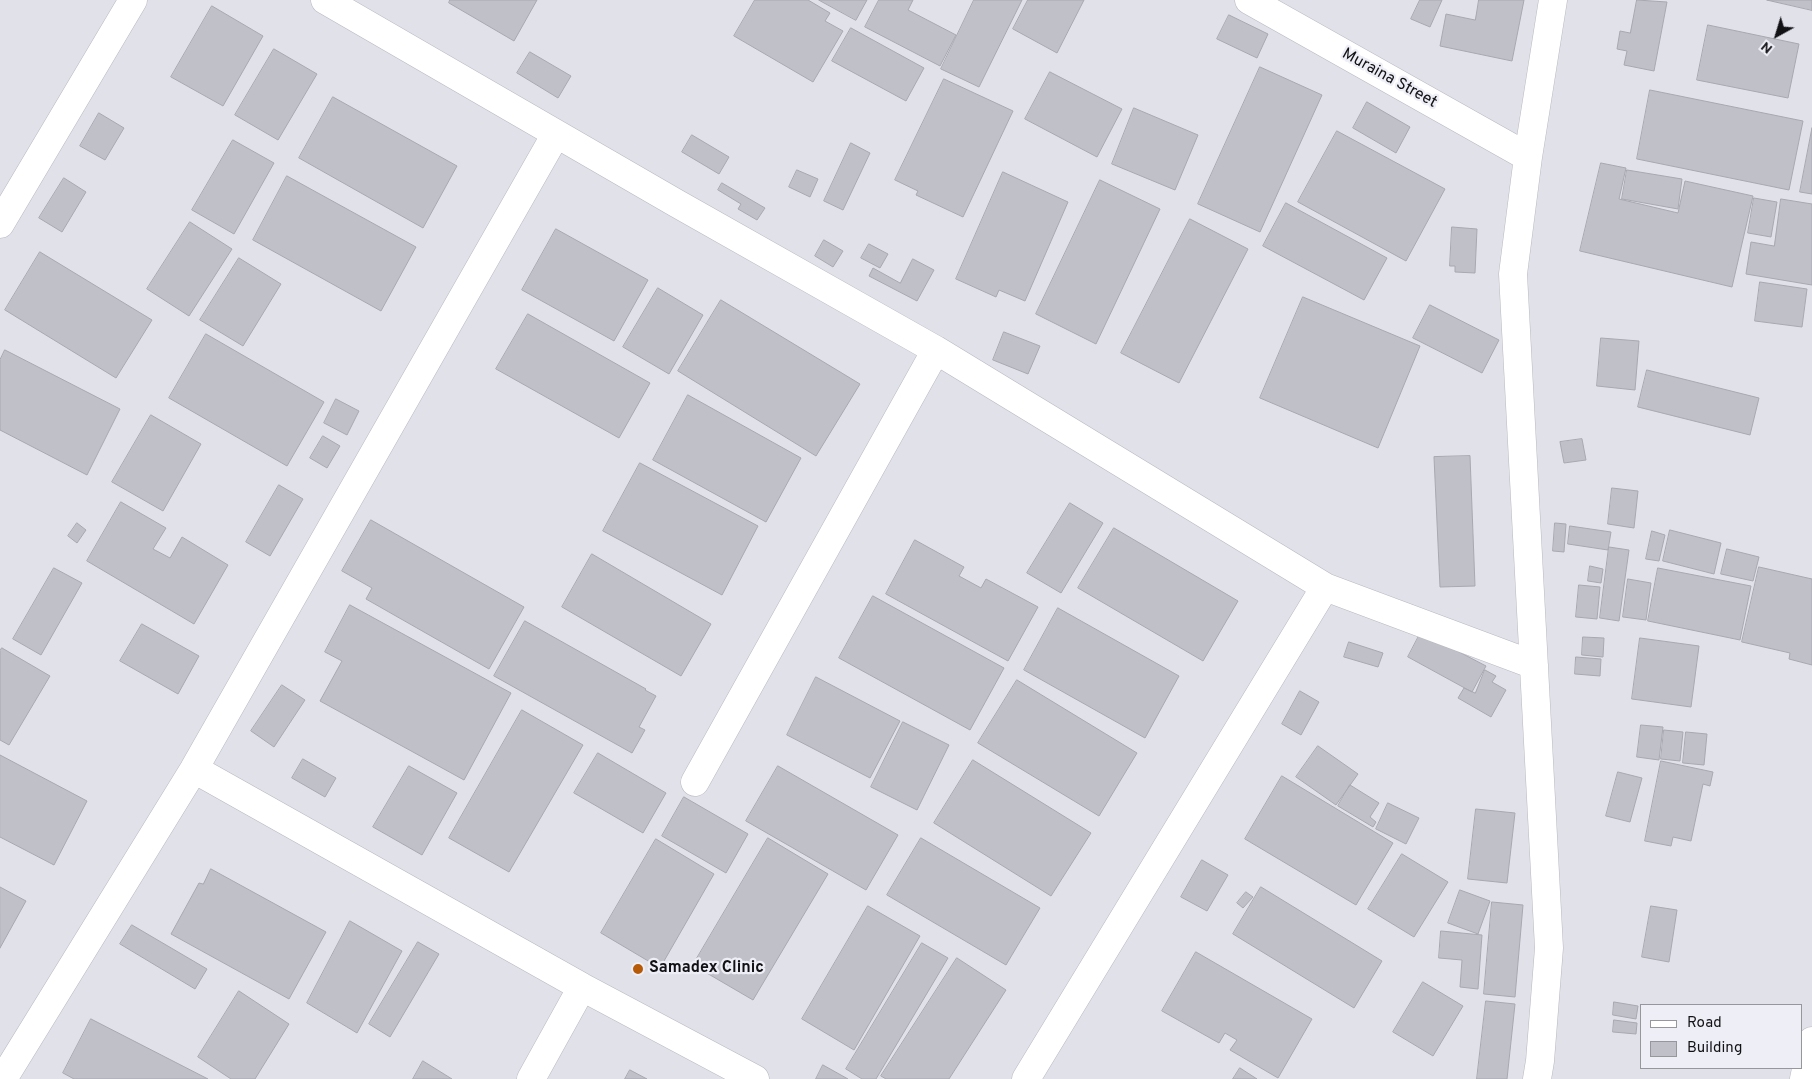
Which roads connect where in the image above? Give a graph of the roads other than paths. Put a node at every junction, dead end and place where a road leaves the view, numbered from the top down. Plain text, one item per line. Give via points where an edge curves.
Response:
1 (133, 0) edge
2 (325, 0) edge
3 (1249, 0) edge
4 (1553, 0) edge
5 (556, 134) junction
6 (1528, 157) junction
7 (0, 224) edge
8 (936, 350) junction
9 (1325, 587) junction
10 (1534, 665) junction
11 (194, 769) junction
12 (695, 782) dead end
13 (582, 987) junction
14 (1812, 1041) edge
15 (3, 1079) edge
16 (531, 1079) edge
17 (755, 1079) edge
18 (1026, 1079) edge
19 (1537, 1079) edge
20 (1804, 1079) edge

1 - 7 street
2 - 5 street
3 - 6 street, Muraina Street
4 - 6 street
5 - 8 street
5 - 11 street
6 - 10 street via 1513,274
8 - 9 street
8 - 12 street
9 - 10 street
9 - 18 street
10 - 19 street via 1549,948
11 - 13 street
11 - 15 street
13 - 16 street
13 - 17 street
14 - 20 street

